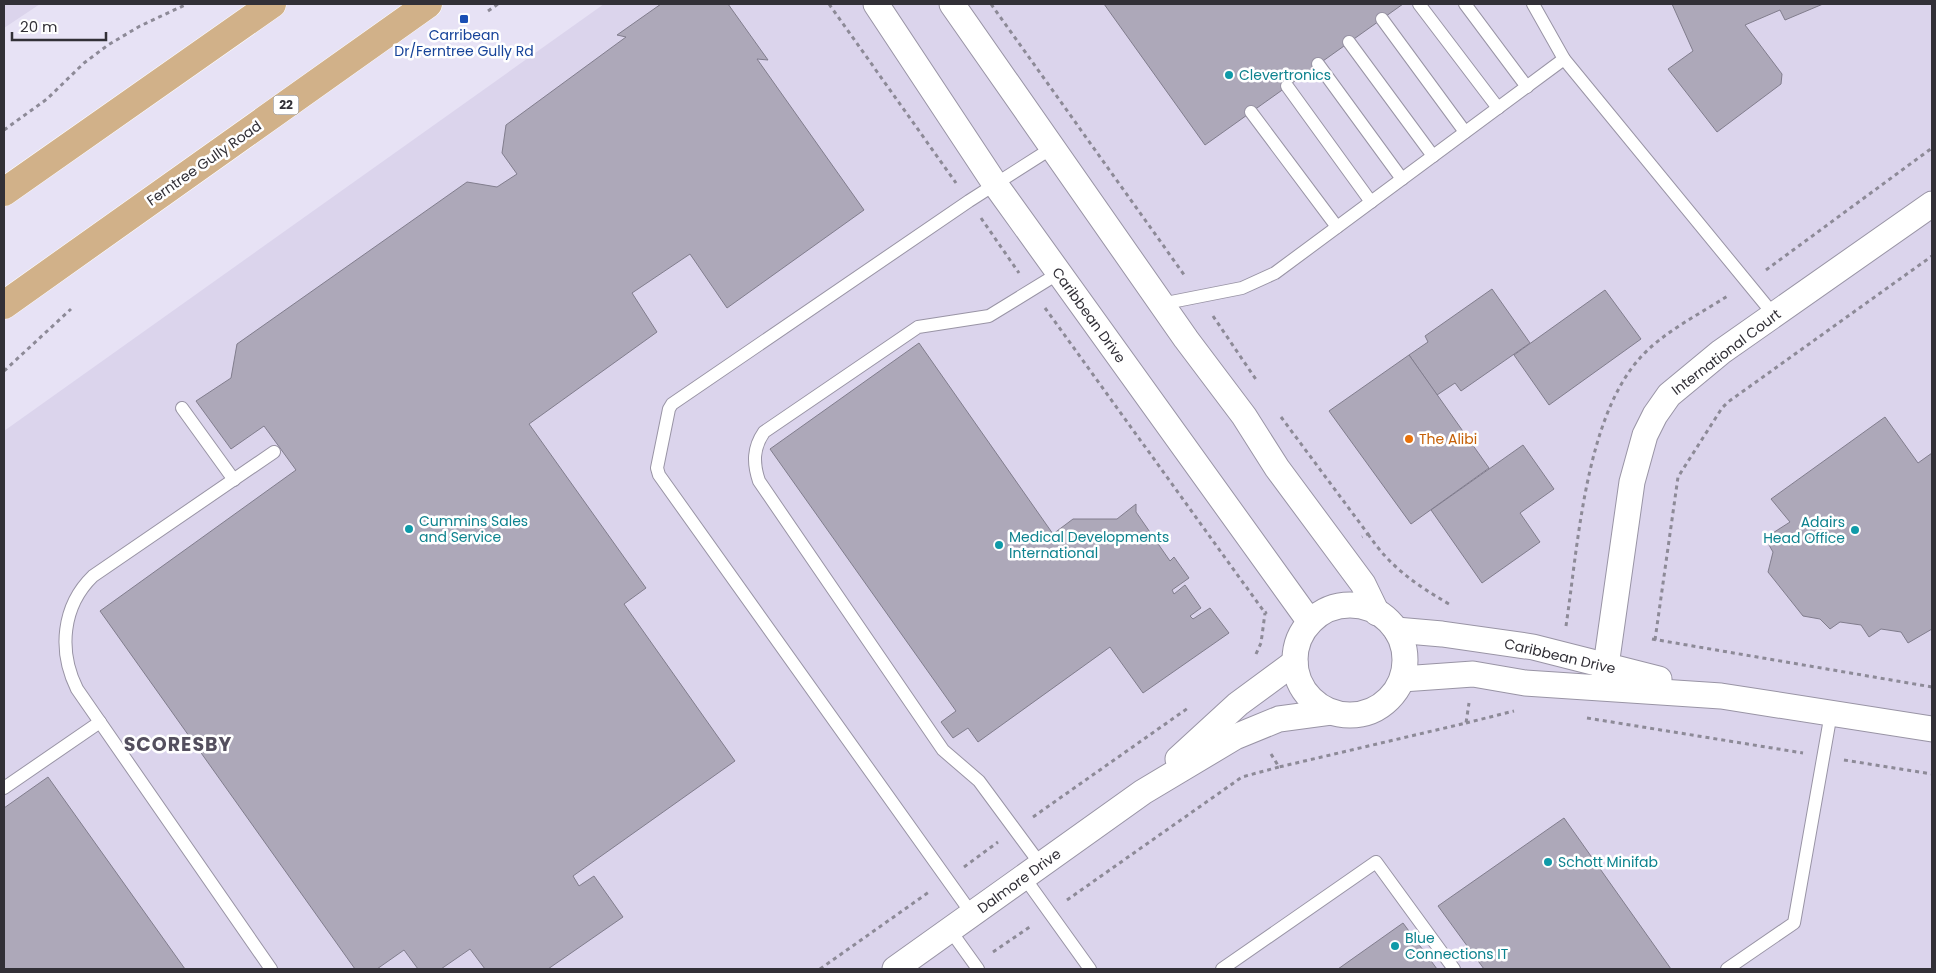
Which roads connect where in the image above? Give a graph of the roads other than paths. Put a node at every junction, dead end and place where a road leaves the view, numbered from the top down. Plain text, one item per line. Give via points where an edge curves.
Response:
1 (272, 4) edge
2 (428, 4) edge
3 (876, 4) edge
4 (952, 4) edge
5 (1420, 4) edge
6 (1465, 4) edge
7 (1533, 4) edge
8 (1382, 19) dead end
9 (1349, 42) dead end
10 (1564, 59) junction
11 (1318, 64) dead end
12 (1287, 86) dead end
13 (1527, 87) junction
14 (1498, 108) junction
15 (1251, 112) dead end
16 (1465, 132) junction
17 (1052, 148) junction
18 (1433, 156) junction
19 (1402, 179) junction
20 (995, 184) junction
21 (4, 192) edge
22 (1371, 202) junction
23 (1932, 204) edge
24 (1337, 227) junction
25 (1059, 273) junction
26 (1161, 304) junction
27 (4, 305) edge
28 (1774, 315) junction
29 (182, 408) dead end
30 (274, 452) dead end
31 (234, 480) junction
32 (1377, 613) junction
33 (1310, 622) junction
34 (1396, 630) junction
35 (1295, 662) junction
36 (1604, 676) junction
37 (1402, 679) junction
38 (1331, 712) junction
39 (1831, 713) junction
40 (100, 722) junction
41 (1932, 729) edge
42 (4, 788) edge
43 (1143, 792) junction
44 (1032, 871) junction
45 (972, 914) junction
46 (950, 930) junction
47 (976, 967) edge
48 (271, 969) edge
49 (895, 969) edge
50 (1090, 969) edge
51 (1222, 969) edge
52 (1454, 969) edge
53 (1726, 969) edge

1 - 21 main road
2 - 27 main road, Ferntree Gully Road / 22
3 - 20 street, Caribbean Drive
4 - 17 street
5 - 14 lane
6 - 13 lane
7 - 10 lane
8 - 16 lane
9 - 18 lane
10 - 13 lane
10 - 28 lane
11 - 19 lane
12 - 22 lane
13 - 14 lane
14 - 16 lane
15 - 24 lane
16 - 18 lane
17 - 20 lane
17 - 26 street
18 - 19 lane
19 - 22 lane
20 - 25 street, Caribbean Drive
20 - 45 lane via 672,404 657,468
22 - 24 lane
23 - 28 street, International Court
24 - 26 lane via 1275,273 1242,288
25 - 33 street, Caribbean Drive
25 - 44 lane via 989,316 918,327 764,432 756,447 755,464 759,481 943,750 979,781
26 - 32 street via 1363,584
28 - 36 street, International Court via 1669,395 1645,435 1632,482
29 - 31 lane
30 - 31 lane
31 - 40 lane via 80,588 68,621 66,658 70,674
32 - 33 street via 1361,606 1345,606 1328,610
32 - 34 street
33 - 35 street via 1297,646
34 - 36 street, Caribbean Drive via 1533,647
34 - 37 street via 1403,645
35 - 38 street via 1298,678 1306,692
35 - 43 street, Dalmore Drive via 1238,704
36 - 37 street, Caribbean Drive via 1525,683 1473,674
36 - 39 street, Caribbean Drive
37 - 38 street via 1381,706 1365,713
38 - 43 street, Dalmore Drive via 1279,719 1255,728
39 - 41 street, Caribbean Drive
39 - 53 lane via 1794,923
40 - 42 lane
40 - 48 lane
43 - 44 street, Dalmore Drive
44 - 45 street, Dalmore Drive
44 - 50 lane via 1050,913
45 - 46 street, Dalmore Drive
46 - 47 lane
46 - 49 street, Dalmore Drive
51 - 52 lane via 1376,862

